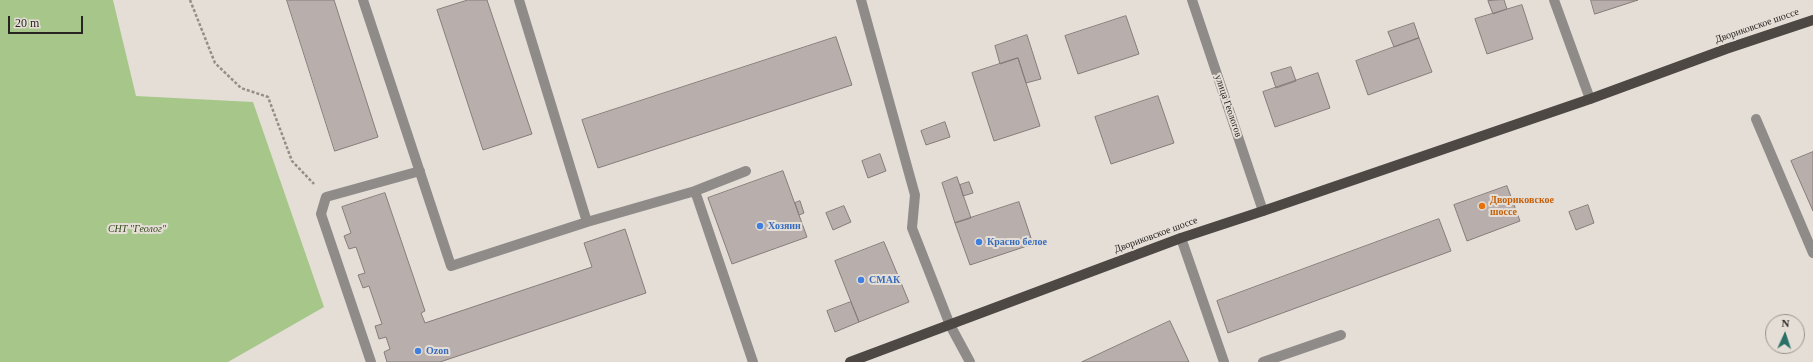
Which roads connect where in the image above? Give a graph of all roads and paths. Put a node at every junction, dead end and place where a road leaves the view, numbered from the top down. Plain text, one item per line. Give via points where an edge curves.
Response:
1 (190, 0) edge
2 (363, 0) edge
3 (519, 0) edge
4 (861, 0) edge
5 (1192, 0) edge
6 (1554, 0) edge
7 (1813, 20) edge
8 (1590, 99) junction
9 (1756, 120) dead end
10 (420, 171) junction
11 (746, 171) dead end
12 (695, 190) junction
13 (326, 197) junction
14 (1263, 211) junction
15 (587, 222) junction
16 (1181, 238) junction
17 (1813, 253) edge
18 (950, 325) junction
19 (1341, 335) dead end
20 (371, 362) edge
21 (752, 362) edge
22 (850, 362) edge
23 (970, 362) edge
24 (1224, 362) edge
25 (1263, 362) edge

1 - 13 path via 215,63 242,88 268,97 292,161
2 - 10 street
3 - 15 street
4 - 18 street via 915,195 912,228
5 - 14 street, улица Геологов
6 - 8 street
7 - 8 main road, Двориковское шоссе
8 - 14 main road, Двориковское шоссе
9 - 17 street
10 - 13 street
10 - 15 street via 451,266
11 - 12 street
12 - 15 street
12 - 21 street
13 - 20 street via 321,214
14 - 16 main road, Двориковское шоссе
16 - 18 main road, Двориковское шоссе
16 - 24 street
18 - 22 main road, Двориковское шоссе
18 - 23 street
19 - 25 street

